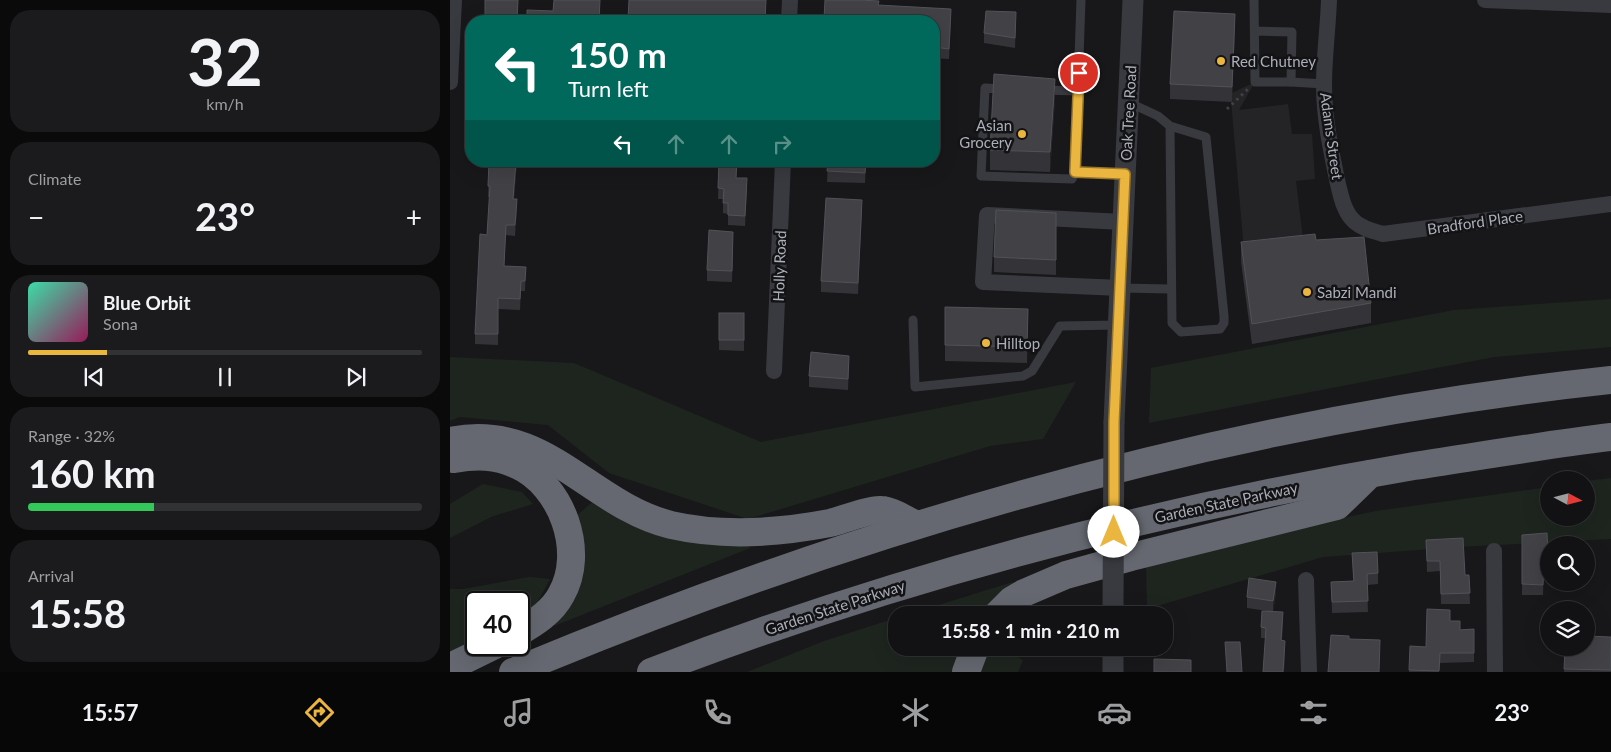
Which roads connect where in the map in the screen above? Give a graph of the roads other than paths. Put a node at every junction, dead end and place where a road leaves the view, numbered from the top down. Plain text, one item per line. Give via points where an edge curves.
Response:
1 (454, 0) edge
2 (790, 0) edge
3 (1081, 0) edge
4 (1133, 0) edge
5 (1254, 0) edge
6 (1329, 0) edge
7 (1485, 0) edge
8 (1611, 6) edge
9 (789, 15) edge
10 (1255, 31) junction
11 (450, 82) edge
12 (1291, 82) junction
13 (1324, 84) junction
14 (1013, 89) edge
15 (1032, 90) edge
16 (1078, 91) junction
17 (1130, 103) junction
18 (1170, 126) junction
19 (783, 167) edge
20 (1075, 172) junction
21 (1125, 174) junction
22 (1611, 204) edge
23 (1347, 212) joint
24 (1123, 222) junction
25 (1121, 288) junction
26 (1170, 289) junction
27 (912, 320) dead end
28 (1119, 325) junction
29 (774, 371) dead end
30 (1611, 380) edge
31 (1611, 437) edge
32 (450, 441) edge
33 (450, 460) edge
34 (1370, 474) junction
35 (916, 525) junction
36 (1494, 551) dead end
37 (1306, 580) dead end
38 (1006, 606) edge
39 (1113, 606) edge
40 (530, 624) edge
41 (472, 656) edge
42 (973, 656) edge
43 (1113, 656) edge
44 (450, 667) edge
45 (513, 672) edge
46 (651, 672) edge
47 (966, 672) edge
48 (1113, 672) edge
49 (1309, 672) edge
50 (1495, 672) edge

1 - 11 street
2 - 9 street
3 - 16 lane
4 - 17 street, Oak Tree Road
5 - 10 lane
6 - 13 street, Adams Street
7 - 8 street
10 - 12 lane via 1255,82
10 - 12 lane via 1292,32
12 - 13 lane
13 - 23 street, Adams Street via 1332,156
14 - 20 lane via 985,88 981,176 1072,179
15 - 16 lane
16 - 20 lane
17 - 18 lane via 1158,116
17 - 21 street, Oak Tree Road
18 - 26 lane
18 - 26 lane via 1206,137 1224,316 1220,329 1182,332 1175,328
19 - 29 street, Holly Road
20 - 21 lane
21 - 24 street, Oak Tree Road
22 - 23 street, Bradford Place via 1383,234 1354,222
24 - 25 street, Oak Tree Road
24 - 25 street via 987,215 983,282
25 - 26 lane
25 - 28 street, Oak Tree Road
27 - 28 lane via 915,387 1023,376 1032,371 1060,326
28 - 39 street, Oak Tree Road, bridge via 1114,422
30 - 35 highway via 1406,408 1290,430 1134,463
31 - 34 highway, Garden State Parkway
32 - 35 highway via 484,437 519,444 643,514 684,528 735,533 780,530 834,522 882,510
33 - 40 highway via 478,456 518,465 540,482 563,517 572,558 566,586 552,607
34 - 38 highway via 1337,506 1066,575 1024,593
34 - 46 highway, Garden State Parkway via 1192,509 990,558 818,611
35 - 45 highway via 713,593
36 - 50 street
37 - 49 street
41 - 44 highway
42 - 47 highway
43 - 48 street

